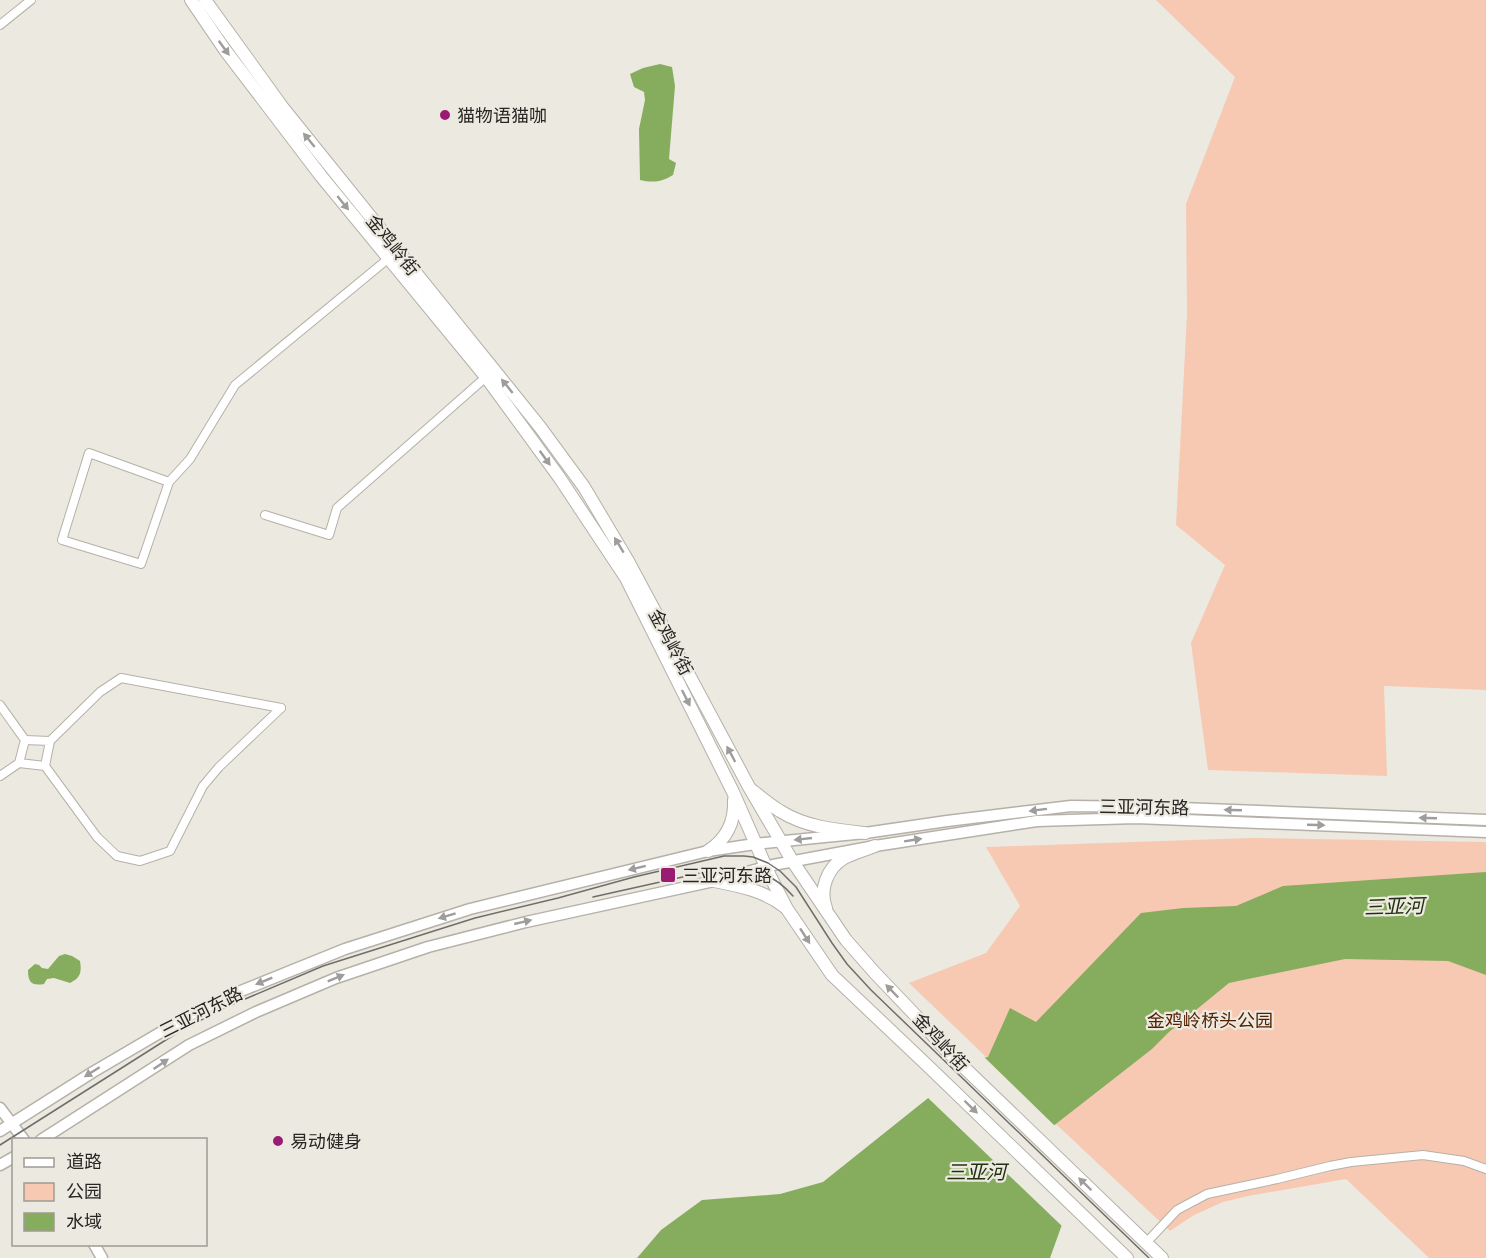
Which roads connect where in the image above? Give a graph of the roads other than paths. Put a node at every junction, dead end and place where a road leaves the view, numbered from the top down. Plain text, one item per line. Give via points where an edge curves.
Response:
1 (31, 0) edge
2 (191, 0) edge
3 (205, 0) edge
4 (0, 25) edge
5 (389, 258) junction
6 (486, 377) junction
7 (169, 482) junction
8 (265, 515) dead end
9 (0, 705) edge
10 (25, 740) junction
11 (50, 741) junction
12 (19, 763) junction
13 (45, 766) junction
14 (0, 776) edge
15 (749, 787) junction
16 (733, 792) junction
17 (1486, 820) edge
18 (1486, 832) edge
19 (865, 833) junction
20 (780, 842) junction
21 (755, 844) junction
22 (875, 846) junction
23 (708, 851) junction
24 (793, 862) junction
25 (766, 868) junction
26 (714, 881) junction
27 (787, 909) junction
28 (830, 917) junction
29 (0, 1108) edge
30 (12, 1123) junction
31 (0, 1131) edge
32 (23, 1138) edge
33 (44, 1138) edge
34 (1486, 1169) edge
35 (1146, 1243) junction
36 (1127, 1258) edge
37 (1162, 1258) edge

1 - 4 street
2 -> 5 main road, 金鸡岭街 via 321,176
15 -> 3 main road, 金鸡岭街 via 628,561 584,488 533,417 283,108
5 - 6 main road, 金鸡岭街
5 - 7 street via 235,385 190,459
6 - 8 street via 337,508 329,535
6 -> 16 main road, 金鸡岭街 via 626,578
7 - 7 street via 141,564 62,540 89,453
9 - 10 street
10 - 11 street
10 - 12 street
11 - 13 street
11 - 13 street via 100,692 121,678 281,708 203,786 170,851 140,861 117,856 97,837
12 - 13 street
12 - 14 street
15 - 19 main road via 779,811 799,820 819,827
15 - 20 main road, 金鸡岭街
16 - 21 main road, 金鸡岭街
16 - 23 main road via 730,829
17 -> 19 main road, 三亚河东路 via 1071,806
22 -> 18 main road, 三亚河东路 via 1037,821 1136,818
19 -> 20 main road, 三亚河东路
20 - 21 main road, 三亚河东路
20 - 24 main road, 金鸡岭街
21 - 23 main road, 三亚河东路
21 - 25 main road, 金鸡岭街
22 - 24 main road, 三亚河东路
22 - 28 main road via 843,859 833,868 823,899
23 -> 30 main road, 三亚河东路 via 471,909 345,949 192,1014
24 - 25 main road, 三亚河东路
24 - 28 main road, 金鸡岭街
25 - 26 main road, 三亚河东路
25 - 27 main road, 金鸡岭街
26 - 27 main road via 758,891
33 -> 26 main road, 三亚河东路 via 189,1045 345,974 488,931
27 -> 36 main road, 金鸡岭街 via 832,975
35 -> 28 main road, 金鸡岭街 via 946,1050 861,958
29 - 30 main road
30 - 31 main road, 三亚河东路
30 - 32 main road
34 - 35 street via 1464,1161 1423,1155 1330,1166 1207,1194 1177,1210
35 - 37 main road, 金鸡岭街

